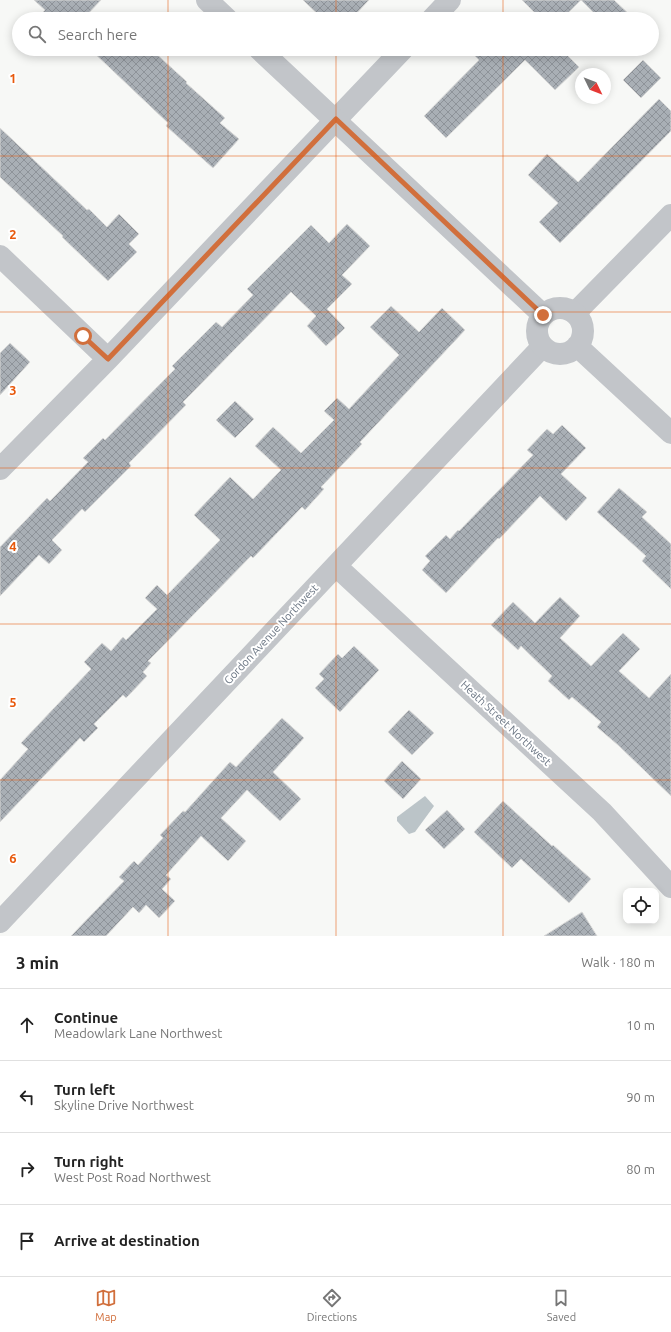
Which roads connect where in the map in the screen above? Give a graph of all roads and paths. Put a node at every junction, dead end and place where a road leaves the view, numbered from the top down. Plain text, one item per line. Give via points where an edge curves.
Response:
1 (207, 0) edge
2 (450, 0) edge
3 (220, 12) edge
4 (439, 12) edge
5 (268, 56) edge
6 (396, 56) edge
7 (336, 119) junction
8 (671, 215) edge
9 (0, 256) edge
10 (575, 313) junction
11 (543, 315) junction
12 (577, 346) junction
13 (542, 347) junction
14 (108, 359) junction
15 (671, 433) edge
16 (0, 469) edge
17 (336, 566) junction
18 (671, 887) edge
19 (0, 922) edge

1 - 3 street
2 - 4 street
5 - 7 street
6 - 7 street
7 - 11 street
7 - 14 street
8 - 10 street
9 - 14 street
10 - 11 street via 562,307 548,310
10 - 12 street via 583,325 582,340
11 - 13 street via 536,327 538,341
12 - 13 street via 564,354 549,352
12 - 15 street
13 - 17 street, Gordon Avenue Northwest
14 - 16 street
17 - 18 street, Heath Street Northwest via 602,812
17 - 19 street, Gordon Avenue Northwest

